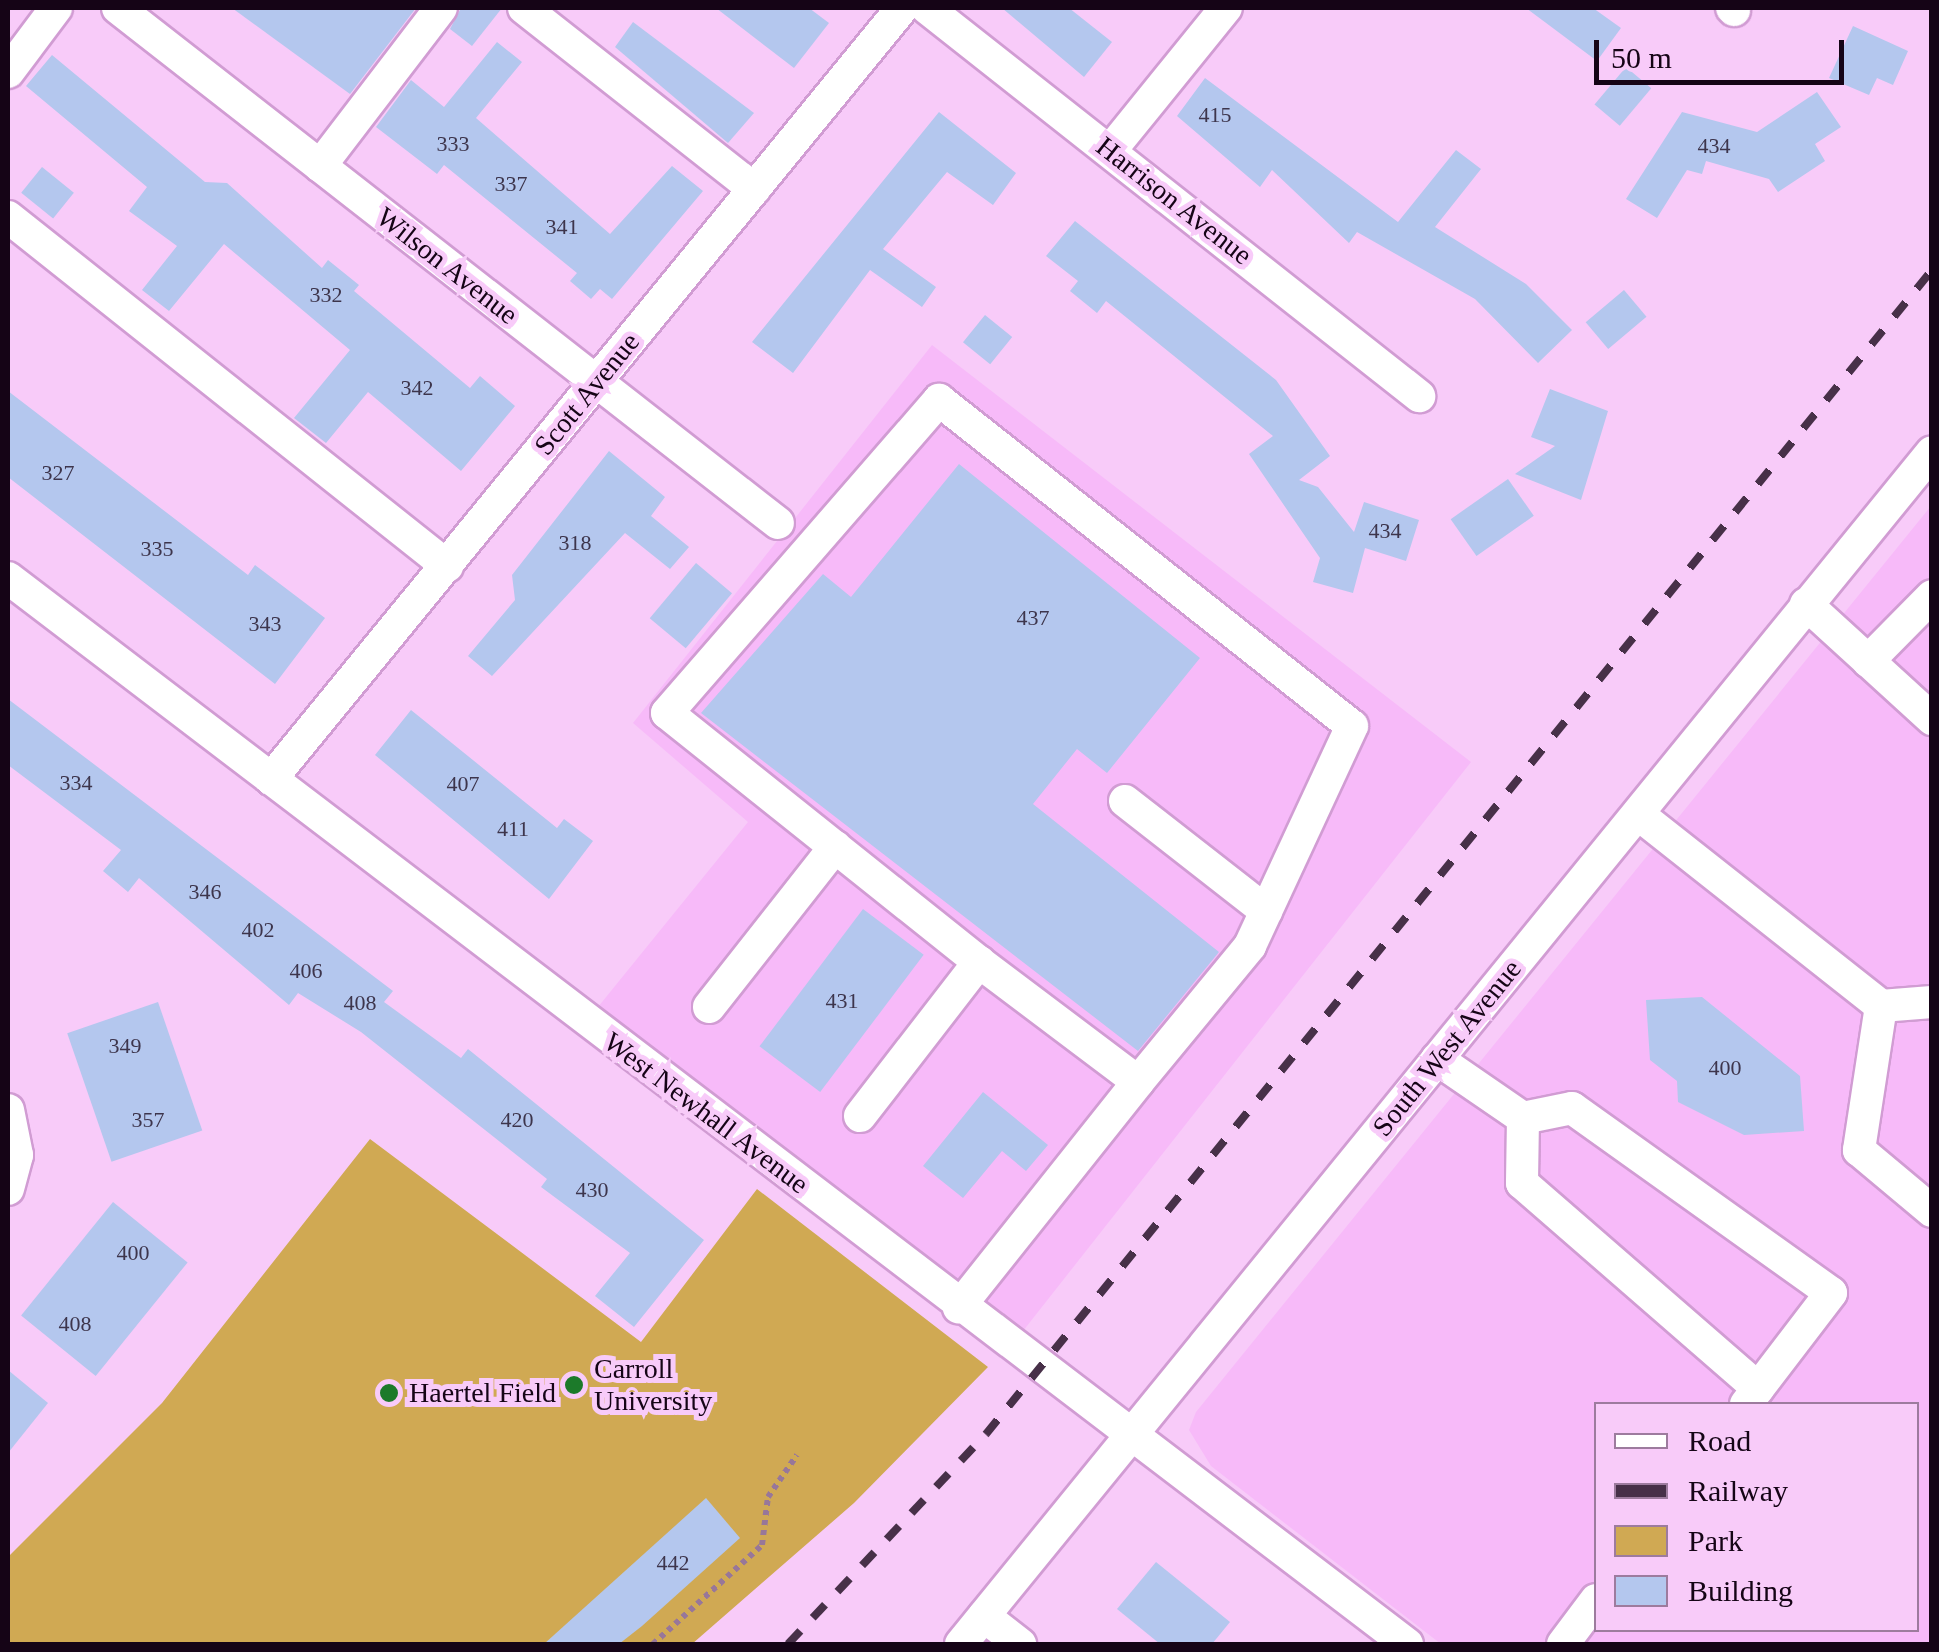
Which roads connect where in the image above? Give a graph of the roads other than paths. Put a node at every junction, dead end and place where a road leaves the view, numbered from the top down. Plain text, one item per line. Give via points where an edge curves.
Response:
1 (56, 8) edge
2 (118, 8) edge
3 (441, 8) edge
4 (524, 8) edge
5 (902, 8) edge
6 (928, 8) edge
7 (1226, 8) edge
8 (8, 72) edge
9 (1110, 151) junction
10 (320, 166) junction
11 (754, 189) junction
12 (8, 217) edge
13 (596, 383) junction
14 (1419, 396) dead end
15 (1932, 452) edge
16 (778, 524) dead end
17 (447, 566) junction
18 (8, 578) edge
19 (1932, 596) edge
20 (1806, 604) junction
21 (1868, 661) junction
22 (1932, 719) edge
23 (272, 780) junction
24 (1125, 801) dead end
25 (1638, 814) junction
26 (835, 846) junction
27 (1266, 911) junction
28 (980, 962) junction
29 (1932, 1002) edge
30 (1881, 1006) junction
31 (709, 1007) dead end
32 (1437, 1060) junction
33 (1138, 1082) junction
34 (8, 1110) edge
35 (860, 1116) dead end
36 (1523, 1118) junction
37 (8, 1189) edge
38 (1932, 1210) edge
39 (959, 1307) junction
40 (1752, 1396) edge
41 (1135, 1430) junction
42 (1594, 1603) edge
43 (984, 1616) junction
44 (961, 1644) edge
45 (1020, 1644) edge
46 (1407, 1644) edge
47 (1563, 1644) edge

1 - 8 street
2 - 10 street, Wilson Avenue
3 - 10 street
4 - 11 street
5 - 11 street, Scott Avenue
6 - 9 street, Harrison Avenue
7 - 9 street
9 - 14 street, Harrison Avenue
10 - 13 street, Wilson Avenue
11 - 13 street, Scott Avenue
12 - 17 street
13 - 16 street, Wilson Avenue
13 - 17 street, Scott Avenue
15 - 20 street, South West Avenue
17 - 23 street, Scott Avenue
18 - 23 street, West Newhall Avenue
19 - 21 street
20 - 21 street
20 - 25 street, South West Avenue
21 - 22 street
23 - 39 street, West Newhall Avenue
24 - 27 street
25 - 30 street
25 - 32 street, South West Avenue
26 - 27 street via 668,713 939,400 1352,726
26 - 28 street
26 - 31 street
27 - 33 street via 1250,946
28 - 33 street
28 - 35 street
29 - 30 street
30 - 38 street via 1860,1150
32 - 36 street
32 - 41 street, South West Avenue
33 - 39 street
34 - 37 street via 17,1155
36 - 40 street via 1522,1183
36 - 40 street via 1572,1108 1831,1293
39 - 41 street, West Newhall Avenue
41 - 43 street, South West Avenue
41 - 46 street, West Newhall Avenue
42 - 47 street
43 - 44 street, South West Avenue
43 - 45 street

